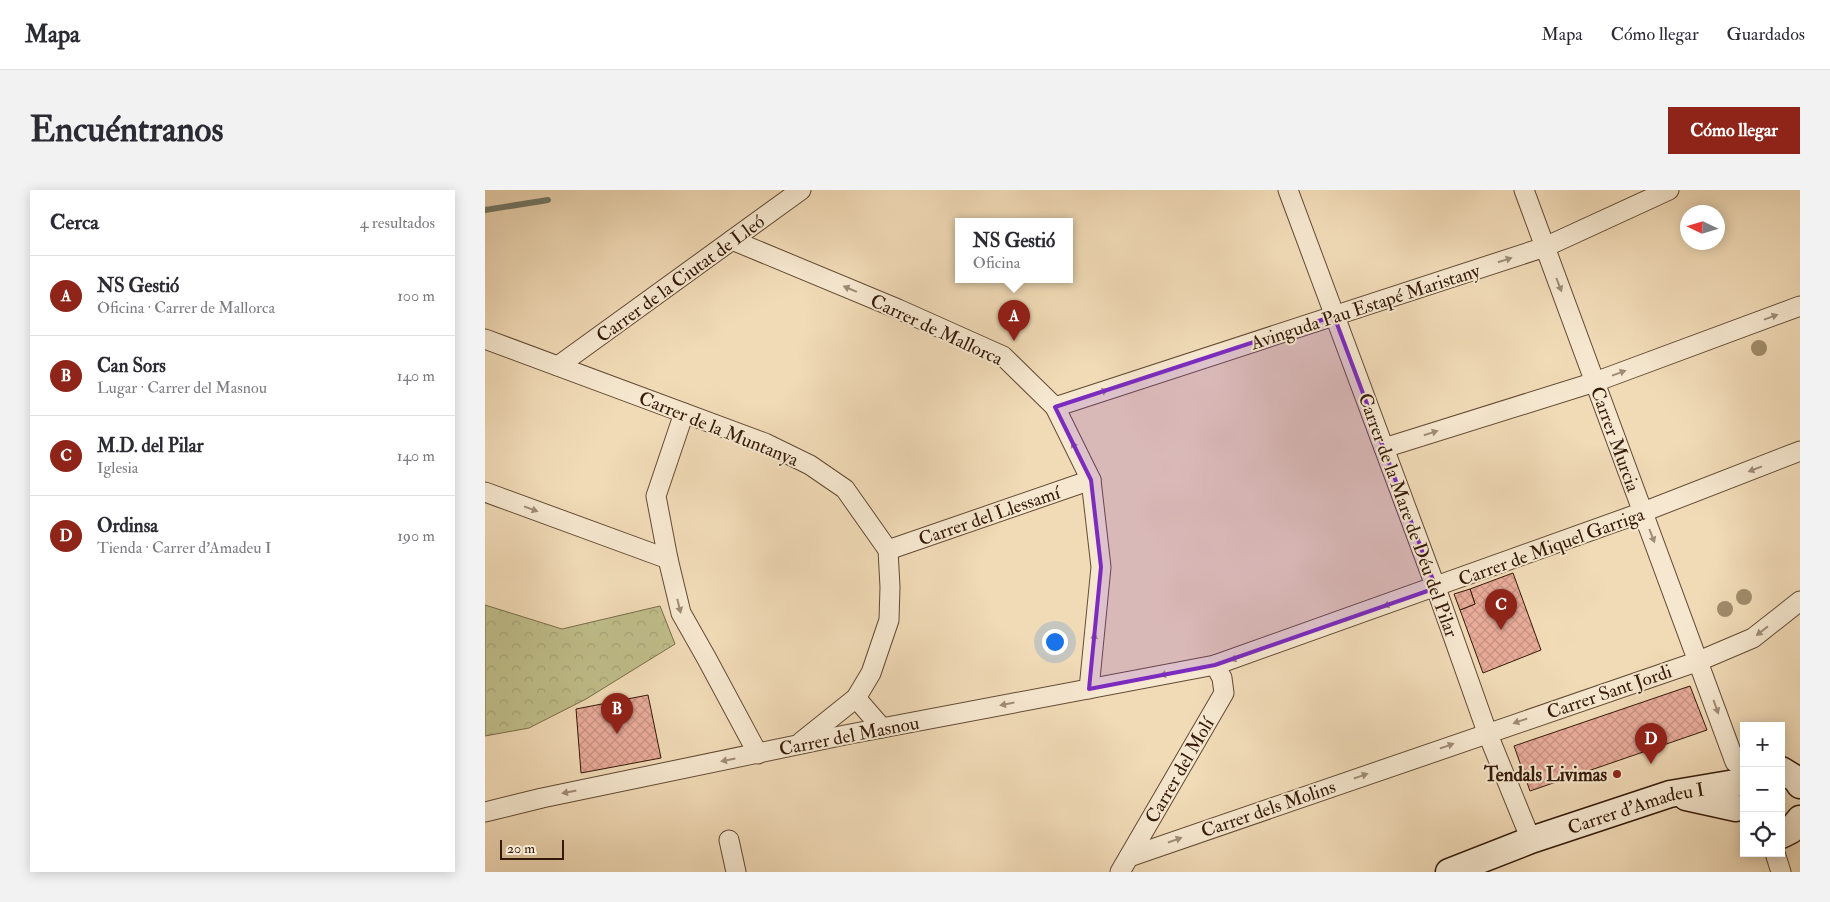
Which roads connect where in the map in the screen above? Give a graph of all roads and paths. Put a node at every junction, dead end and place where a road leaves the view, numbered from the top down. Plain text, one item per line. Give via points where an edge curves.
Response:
1 (801, 190) edge
2 (1288, 190) edge
3 (1525, 190) edge
4 (1669, 190) edge
5 (731, 240) junction
6 (1545, 247) junction
7 (1800, 306) edge
8 (1334, 316) junction
9 (485, 339) edge
10 (558, 366) junction
11 (1595, 382) junction
12 (1055, 408) junction
13 (685, 413) junction
14 (1384, 448) junction
15 (1800, 451) edge
16 (1091, 480) junction
17 (485, 492) edge
18 (1643, 512) junction
19 (888, 550) junction
20 (668, 559) junction
21 (1436, 588) junction
22 (1800, 601) edge
23 (1699, 661) junction
24 (1215, 665) junction
25 (1089, 689) junction
26 (856, 698) junction
27 (882, 728) junction
28 (1487, 732) junction
29 (797, 746) junction
30 (758, 754) junction
31 (1407, 760) joint
32 (1800, 764) edge
33 (1785, 768) edge
34 (1740, 771) edge
35 (1785, 772) edge
36 (1740, 778) edge
37 (1740, 784) edge
38 (1800, 785) edge
39 (1670, 794) junction
40 (485, 812) edge
41 (1740, 816) edge
42 (729, 840) dead end
43 (1531, 840) junction
44 (1125, 864) edge
45 (736, 872) edge
46 (1449, 872) edge

1 - 5 street, Carrer de la Ciutat de Lleó
2 - 8 street, Carrer de la Mare de Déu del Pilar
3 - 6 street, Carrer Murcia
4 - 6 street, Avinguda Pau Estapé Maristany
5 - 10 street, Carrer de la Ciutat de Lleó
12 -> 5 street, Carrer de Mallorca via 1003,356
8 -> 6 street, Avinguda Pau Estapé Maristany
6 -> 11 street, Carrer Murcia
11 -> 7 street
12 -> 8 street, Avinguda Pau Estapé Maristany
8 - 14 street, Carrer de la Mare de Déu del Pilar
9 - 10 street, Carrer de la Muntanya
10 - 13 street, Carrer de la Muntanya
14 -> 11 street
11 - 18 street, Carrer Murcia
16 -> 12 street, Carrer de Mallorca
13 - 19 street, Carrer de la Muntanya via 765,443 810,465 845,489
13 - 20 street via 657,496
14 - 21 street, Carrer de la Mare de Déu del Pilar
15 -> 18 street, Carrer de Miquel Garriga
16 - 19 street, Carrer del Llessamí
25 -> 16 street, Carrer de Mallorca via 1101,567
17 -> 20 street
18 - 21 street, Carrer de Miquel Garriga
18 -> 23 street, Carrer Murcia
19 - 26 street via 889,620 871,673
20 -> 30 street via 681,614
21 -> 24 street, Carrer de Miquel Garriga
21 - 28 street, Carrer de la Mare de Déu del Pilar
22 -> 23 street, Carrer Sant Jordi via 1753,638
23 -> 28 street, Carrer Sant Jordi
23 -> 34 street, Carrer Murcia
24 -> 25 street, Carrer del Masnou
24 - 44 street, Carrer del Molí via 1222,678 1224,693
25 -> 27 street, Carrer del Masnou
26 - 27 street
26 - 29 street
27 - 29 street, Carrer del Masnou
31 -> 28 street, Carrer Sant Jordi
28 - 43 street, Carrer de la Mare de Déu del Pilar
29 - 30 street, Carrer del Masnou
30 -> 40 street, Carrer del Masnou
44 -> 31 street, Carrer dels Molins
32 - 33 street
35 - 38 street
36 - 39 street, Carrer d'Amadeu I
37 - 41 street via 1737,790
39 - 41 street, Carrer d'Amadeu I
39 - 43 street, Carrer d'Amadeu I
42 - 45 street
43 - 46 street, Carrer d'Amadeu I

